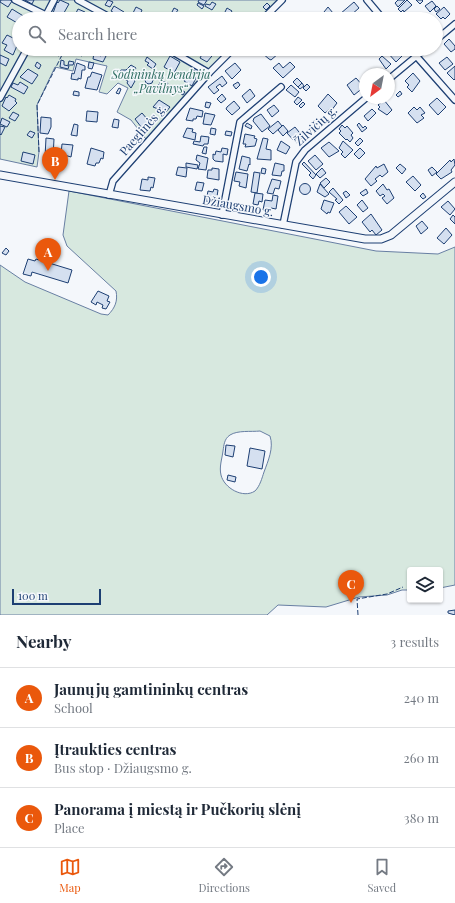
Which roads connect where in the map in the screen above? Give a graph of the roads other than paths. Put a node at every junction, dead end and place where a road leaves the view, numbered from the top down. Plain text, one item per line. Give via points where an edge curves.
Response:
1 (15, 0) edge
2 (54, 0) edge
3 (78, 0) edge
4 (282, 0) edge
5 (367, 0) edge
6 (35, 12) edge
7 (48, 12) edge
8 (100, 12) edge
9 (270, 12) edge
10 (378, 12) edge
11 (455, 24) edge
12 (443, 34) edge
13 (23, 56) edge
14 (180, 56) edge
15 (225, 56) edge
16 (416, 56) joint
17 (209, 72) junction
18 (395, 74) edge
19 (281, 86) dead end
20 (0, 98) edge
21 (455, 100) edge
22 (359, 104) edge
23 (0, 175) edge
24 (455, 182) edge
25 (109, 195) junction
26 (222, 215) junction
27 (283, 225) junction

1 - 6 street
2 - 7 street
3 - 8 street
4 - 9 street
5 - 10 street
11 - 12 street
13 - 20 street
14 - 17 street
15 - 17 street, Paeglinės g.
16 - 18 street
16 - 21 street
17 - 25 street, Paeglinės g. via 113,181
19 - 26 street via 240,122
22 - 27 street, Žilvičių g. via 305,150 296,162
23 - 25 street, Džiaugsmo g.
24 - 27 street, Džiaugsmo g. via 386,238 365,239
25 - 26 street, Džiaugsmo g.
26 - 27 street, Džiaugsmo g.

